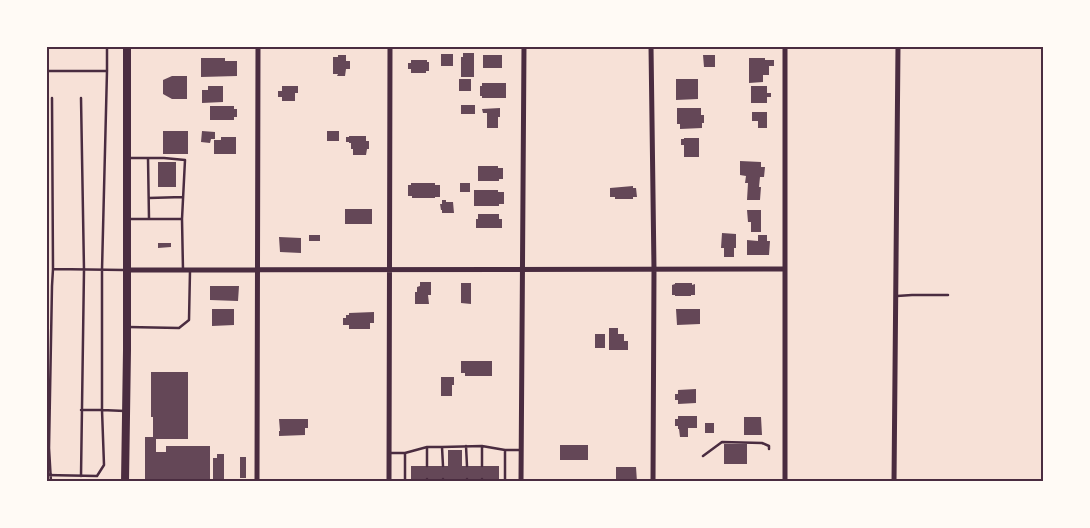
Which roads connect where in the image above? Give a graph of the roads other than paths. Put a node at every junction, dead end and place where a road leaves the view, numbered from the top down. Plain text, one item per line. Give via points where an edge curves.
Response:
1 (107, 46) edge
2 (126, 46) edge
3 (258, 46) edge
4 (390, 46) edge
5 (524, 46) edge
6 (594, 46) edge
7 (651, 46) edge
8 (678, 46) edge
9 (785, 46) edge
10 (898, 46) edge
11 (46, 71) edge
12 (108, 71) junction
13 (52, 98) dead end
14 (81, 98) dead end
15 (126, 158) junction
16 (148, 158) junction
17 (183, 197) junction
18 (148, 198) junction
19 (127, 219) junction
20 (149, 219) junction
21 (182, 219) junction
22 (53, 269) junction
23 (258, 269) junction
24 (389, 269) junction
25 (522, 269) junction
26 (654, 269) junction
27 (784, 269) junction
28 (84, 270) junction
29 (102, 270) junction
30 (127, 270) junction
31 (183, 270) junction
32 (190, 270) junction
33 (948, 295) dead end
34 (896, 296) junction
35 (127, 327) junction
36 (81, 410) junction
37 (102, 410) junction
38 (126, 411) junction
39 (442, 446) junction
40 (466, 446) junction
41 (482, 446) junction
42 (426, 447) junction
43 (48, 448) edge
44 (769, 449) dead end
45 (505, 450) junction
46 (522, 450) junction
47 (389, 453) junction
48 (405, 453) junction
49 (703, 456) dead end
50 (427, 466) dead end
51 (443, 466) dead end
52 (467, 466) dead end
53 (482, 466) dead end
54 (46, 475) edge
55 (50, 475) junction
56 (81, 476) junction
57 (50, 482) edge
58 (126, 482) edge
59 (257, 482) edge
60 (389, 482) edge
61 (405, 482) edge
62 (505, 482) edge
63 (521, 482) edge
64 (654, 482) edge
65 (785, 482) edge
66 (894, 482) edge

1 - 12 lane
2 - 15 main road
3 - 23 street
4 - 24 street
5 - 25 street
6 - 7 street
7 - 8 street
7 - 26 street
9 - 27 street
10 - 34 street
11 - 12 lane
12 - 29 lane
13 - 22 lane
14 - 28 lane
15 - 16 lane
15 - 19 main road
16 - 17 lane via 185,160
16 - 18 lane
17 - 18 lane
17 - 21 lane
18 - 20 lane
19 - 20 lane
19 - 30 main road
20 - 21 lane
21 - 31 lane
22 - 28 lane
22 - 43 lane
23 - 24 street
23 - 32 street
23 - 59 street
24 - 25 street
24 - 47 street
25 - 26 street
25 - 46 street
26 - 27 street
26 - 64 street
27 - 65 street
28 - 29 lane
28 - 36 lane
29 - 30 lane
29 - 37 lane
30 - 31 street
30 - 35 main road
31 - 32 street
32 - 35 lane via 188,320 179,328
33 - 34 lane
34 - 66 street
35 - 38 main road
36 - 37 lane
36 - 56 lane
37 - 38 lane
37 - 56 lane via 104,465 97,476
38 - 58 main road
39 - 40 lane
39 - 42 lane
39 - 51 lane
40 - 41 lane
40 - 52 lane
41 - 45 lane
41 - 53 lane
42 - 48 lane
42 - 50 lane
43 - 55 lane
44 - 49 lane via 762,443 722,442
45 - 46 lane
45 - 62 lane
46 - 63 street
47 - 48 lane
47 - 60 street
48 - 61 lane
54 - 55 lane
55 - 56 lane
55 - 57 lane

